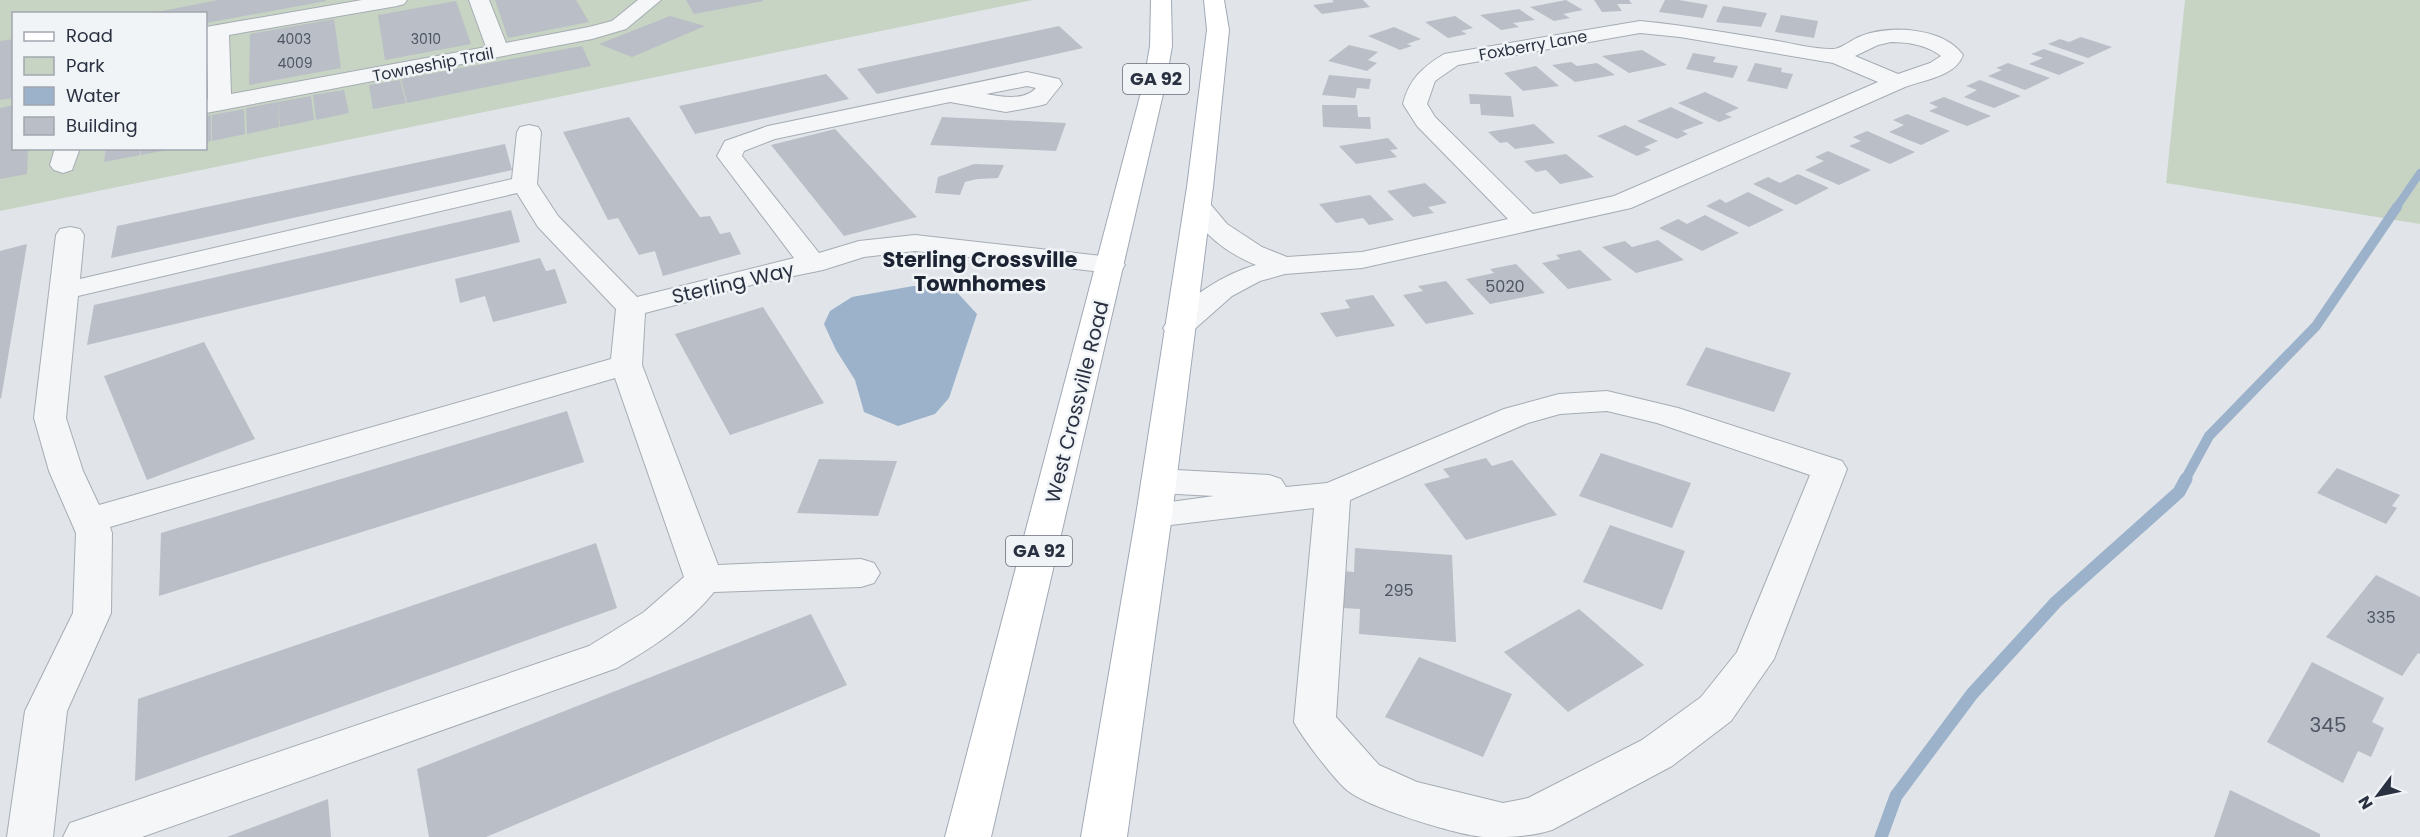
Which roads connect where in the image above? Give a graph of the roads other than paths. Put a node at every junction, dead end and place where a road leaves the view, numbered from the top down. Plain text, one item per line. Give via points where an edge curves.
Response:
1 (397, 0) edge
2 (479, 0) edge
3 (651, 0) edge
4 (1161, 0) edge
5 (1214, 0) edge
6 (212, 32) edge
7 (498, 51) junction
8 (1838, 57) junction
9 (1027, 79) dead end
10 (1897, 82) junction
11 (213, 105) edge
12 (529, 132) dead end
13 (524, 184) junction
14 (1197, 205) junction
15 (1528, 224) junction
16 (70, 235) dead end
17 (825, 261) junction
18 (1111, 266) junction
19 (1284, 266) junction
20 (64, 291) junction
21 (631, 308) junction
22 (1178, 328) junction
23 (626, 365) junction
24 (1333, 494) junction
25 (1156, 498) junction
26 (88, 521) junction
27 (861, 573) dead end
28 (704, 579) junction
29 (30, 837) edge
30 (86, 837) edge
31 (968, 837) edge
32 (1104, 837) edge

1 - 6 street
2 - 7 street
3 - 7 street, Towneship Trail via 619,25
4 - 18 main road, West Crossville Road / GA 92 via 1161,46 1155,81
5 - 14 main road, GA 92 via 1218,30
6 - 11 street
7 - 11 street, Towneship Trail
8 - 10 street, Foxberry Lane
8 - 10 street via 1865,40 1890,34 1930,41 1952,55 1950,61 1938,68
8 - 15 street, Foxberry Lane via 1640,27 1452,59 1431,71 1418,86 1415,104 1425,121
9 - 17 street via 768,133 734,146 729,156
10 - 15 street via 1622,202
12 - 13 street
13 - 20 street
13 - 21 street via 548,221
14 - 19 street via 1217,230 1252,253
14 - 22 main road, GA 92
15 - 19 street via 1362,260
16 - 20 street
17 - 18 street, Sterling Way via 861,263 981,252
17 - 21 street, Sterling Way
18 - 31 main road, West Crossville Road / GA 92
19 - 22 street via 1222,290
20 - 26 street via 50,418 66,471
21 - 23 street
22 - 25 main road, GA 92
23 - 26 street
23 - 28 street
24 - 24 street via 1516,416 1559,404 1607,401 1666,415 1830,469 1754,659 1716,709 1657,753 1536,816 1503,823 1410,799 1363,778 1315,722
24 - 25 street
25 - 32 main road, GA 92
26 - 29 street via 94,533 92,613 46,711
27 - 28 street
28 - 30 street via 688,599 650,631 603,657

